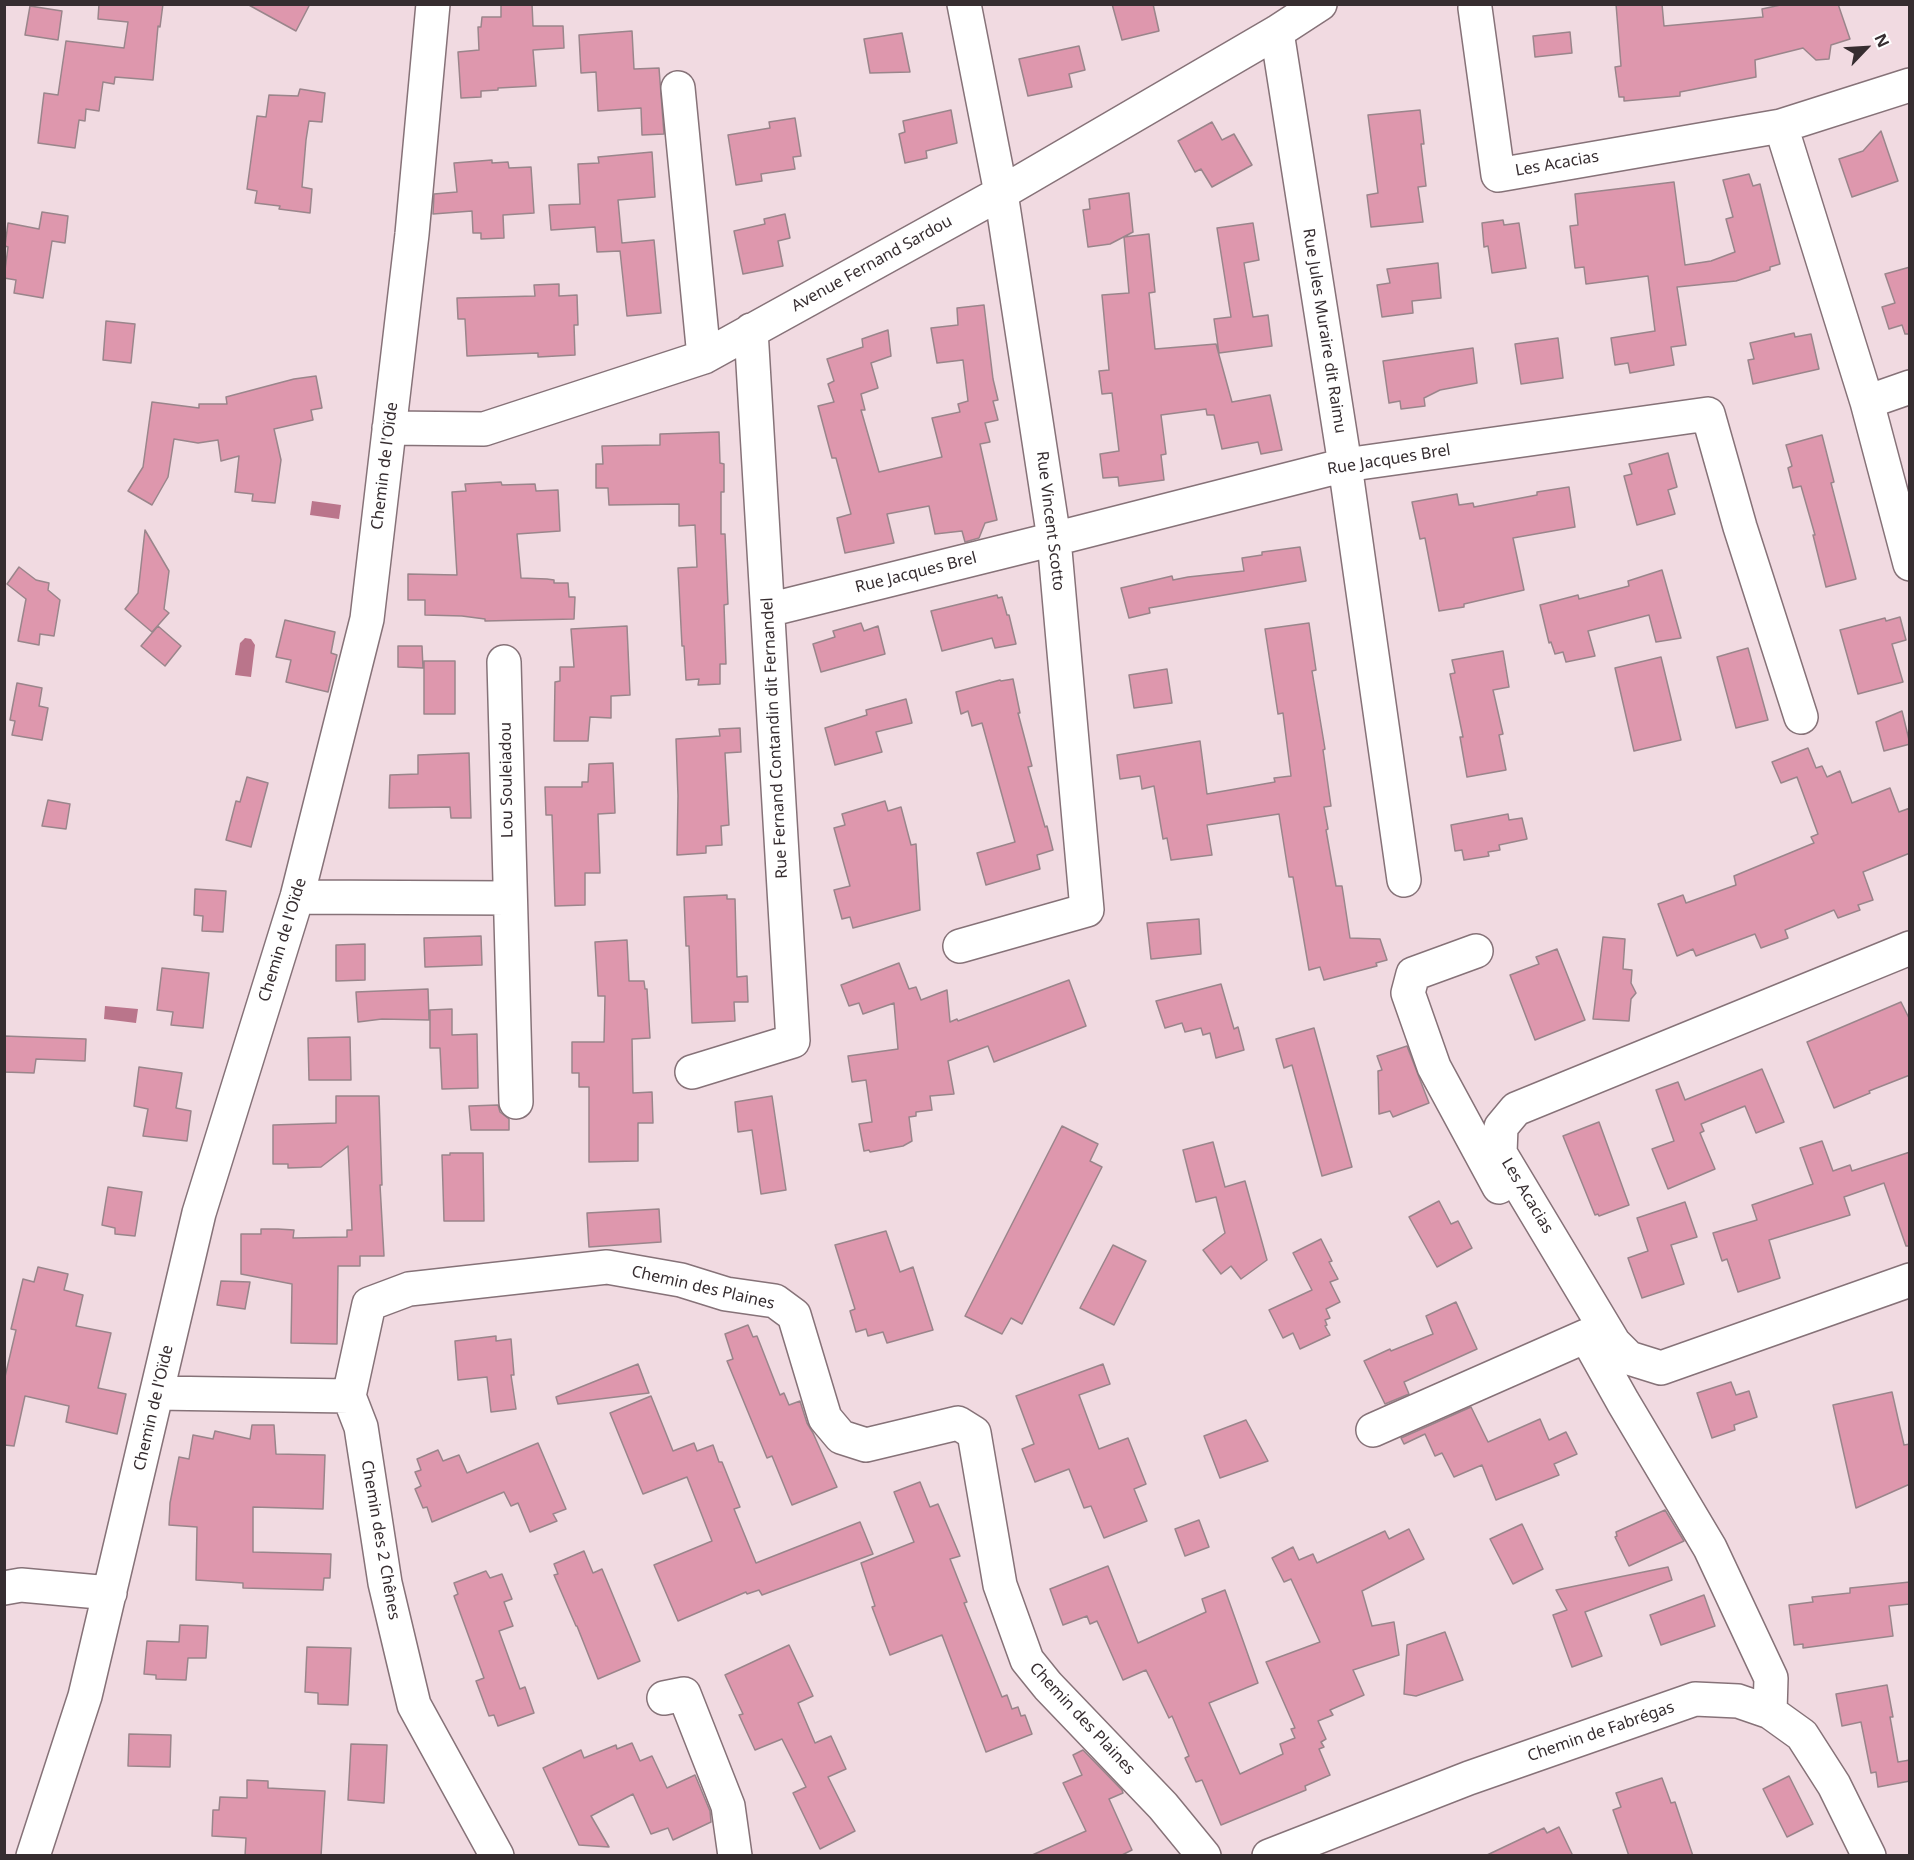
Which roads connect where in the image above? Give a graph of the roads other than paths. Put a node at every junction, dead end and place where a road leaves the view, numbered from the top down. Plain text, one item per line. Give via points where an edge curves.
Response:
1 (433, 4) edge
2 (964, 4) edge
3 (1320, 4) edge
4 (1475, 8) dead end
5 (1277, 32) junction
6 (1910, 85) edge
7 (678, 88) dead end
8 (1781, 126) junction
9 (1001, 193) junction
10 (751, 330) junction
11 (704, 357) junction
12 (1910, 387) edge
13 (1867, 402) junction
14 (389, 428) junction
15 (1345, 465) junction
16 (1054, 539) junction
17 (1910, 564) edge
18 (768, 610) junction
19 (504, 662) dead end
20 (1801, 717) dead end
21 (1404, 880) dead end
22 (297, 897) junction
23 (509, 898) junction
24 (960, 946) dead end
25 (1910, 948) edge
26 (1476, 951) dead end
27 (692, 1072) dead end
28 (516, 1102) dead end
29 (1910, 1280) edge
30 (1586, 1336) junction
31 (157, 1393) junction
32 (349, 1396) junction
33 (1373, 1430) dead end
34 (4, 1588) edge
35 (110, 1593) junction
36 (664, 1698) dead end
37 (1770, 1712) junction
38 (33, 1856) edge
39 (497, 1856) edge
40 (735, 1856) edge
41 (1204, 1856) edge
42 (1269, 1856) edge
43 (1869, 1856) edge

1 - 14 street, Chemin de l'Oïde
2 - 9 street, Rue Vincent Scotto
3 - 5 street, Avenue Fernand Sardou
4 - 8 street, Les Acacias via 1498,175
5 - 9 street, Avenue Fernand Sardou
5 - 15 street, Rue Jules Muraire dit Raimu
6 - 8 street, Les Acacias
7 - 11 street
8 - 13 street
9 - 10 street, Avenue Fernand Sardou
9 - 16 street, Rue Vincent Scotto
10 - 11 street, Avenue Fernand Sardou
10 - 18 street, Rue Fernand Contandin dit Fernandel
11 - 14 street, Avenue Fernand Sardou via 484,429
12 - 13 street
13 - 17 street
14 - 22 street, Chemin de l'Oïde via 367,619
15 - 16 street, Rue Jacques Brel
15 - 20 street, Rue Jacques Brel via 1708,414
15 - 21 street, Rue Jules Muraire dit Raimu
16 - 18 street, Rue Jacques Brel
16 - 24 street, Rue Vincent Scotto via 1087,910
18 - 27 street, Rue Fernand Contandin dit Fernandel via 793,1041
19 - 23 street, Lou Souleiadou
22 - 23 street
22 - 31 street, Chemin de l'Oïde via 199,1213
23 - 28 street, Lou Souleiadou
25 - 29 street, Les Acacias via 1516,1109 1501,1127 1500,1153 1614,1343 1629,1358 1661,1368
26 - 30 street via 1413,974 1408,993 1434,1067 1530,1244
30 - 33 street
30 - 37 street via 1710,1548 1771,1678
31 - 32 street
31 - 35 street, Chemin de l'Oïde
32 - 39 street, Chemin des 2 Chênes via 361,1427 385,1583 414,1705
32 - 41 street, Chemin des Plaines via 369,1304 409,1288 607,1267 775,1301 794,1315 825,1418 841,1437 866,1445 958,1423 974,1433 1000,1585 1027,1660 1163,1806
34 - 35 street via 21,1585
35 - 38 street, Chemin de l'Oïde via 86,1696
36 - 40 street via 684,1694 728,1806
37 - 42 street, Chemin de Fabrégas via 1738,1701 1695,1700 1469,1778
37 - 43 street, Chemin de Fabrégas via 1802,1735 1834,1785

